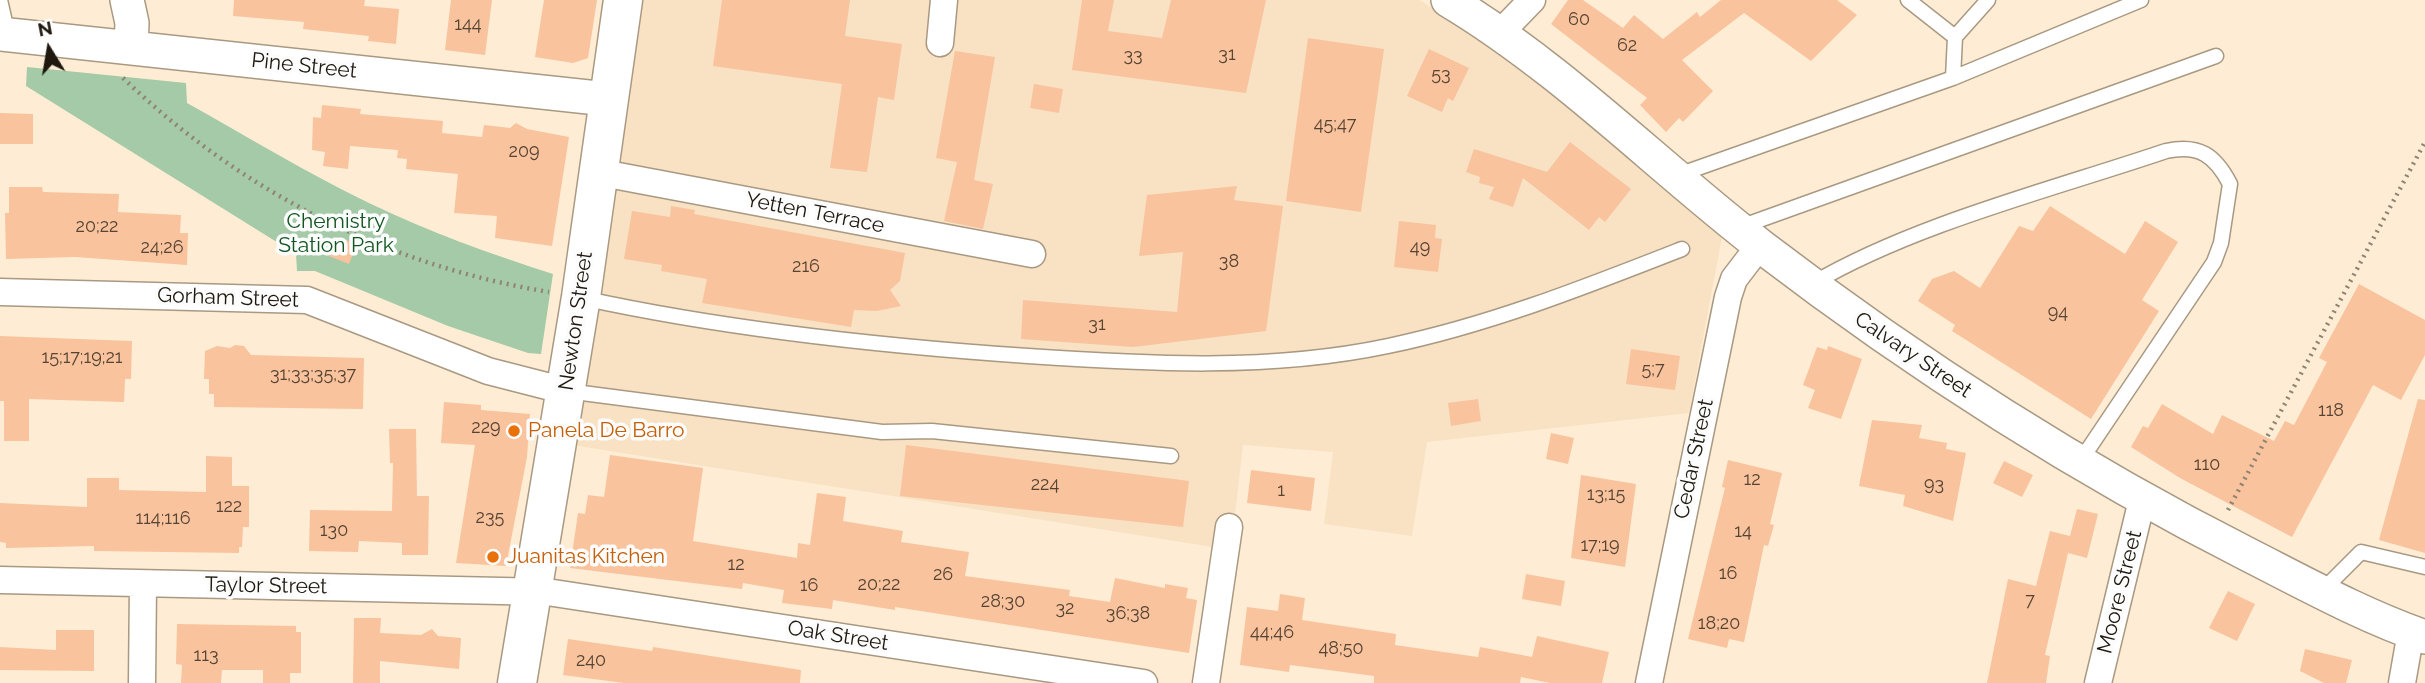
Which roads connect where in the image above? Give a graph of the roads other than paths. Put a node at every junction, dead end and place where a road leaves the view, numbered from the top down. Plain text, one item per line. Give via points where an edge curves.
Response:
1 (0, 0) edge
2 (127, 0) edge
3 (623, 0) edge
4 (944, 0) edge
5 (1448, 0) edge
6 (1532, 0) edge
7 (1908, 0) edge
8 (1988, 0) edge
9 (2141, 0) edge
10 (1501, 32) junction
11 (4, 34) edge
12 (1955, 37) junction
13 (940, 43) dead end
14 (2216, 56) dead end
15 (126, 62) junction
16 (1952, 78) junction
17 (607, 99) junction
18 (597, 172) junction
19 (1676, 175) junction
20 (1749, 236) junction
21 (1682, 249) dead end
22 (1032, 254) dead end
23 (1812, 284) junction
24 (0, 292) edge
25 (569, 295) junction
26 (566, 391) junction
27 (1171, 456) dead end
28 (2079, 463) junction
29 (2142, 500) junction
30 (1229, 527) dead end
31 (2425, 567) edge
32 (0, 580) edge
33 (143, 584) junction
34 (533, 590) junction
35 (2322, 591) junction
36 (2418, 634) edge
37 (1112, 681) edge
38 (142, 683) edge
39 (517, 683) edge
40 (1144, 683) edge
41 (1206, 683) edge
42 (1649, 683) edge
43 (2098, 683) edge
44 (2402, 683) edge

1 - 11 lane
2 - 15 street via 132,23
3 - 17 main road, Newton Street
4 - 13 street
5 - 10 street, Calvary Street
6 - 10 street
7 - 12 lane
8 - 12 lane
9 - 16 lane
10 - 19 street, Calvary Street
11 - 15 street, Pine Street
12 - 16 lane
14 - 20 lane
15 - 17 street, Pine Street
16 - 19 lane
17 - 18 main road, Newton Street
18 - 22 street, Yetten Terrace
18 - 25 main road, Newton Street
19 - 20 street, Calvary Street
20 - 23 street, Calvary Street
20 - 42 street, Cedar Street via 1728,297
21 - 25 lane via 1467,328 1386,347 1290,361 1190,364 861,344
23 - 28 street, Calvary Street via 1965,391
23 - 28 lane via 1938,228 2166,151 2201,150 2211,156 2230,184 2214,262
24 - 26 street, Gorham Street via 307,300 488,371
25 - 26 main road, Newton Street
26 - 27 lane via 883,432 932,431
26 - 34 main road, Newton Street
28 - 29 street, Calvary Street
29 - 35 street, Calvary Street
29 - 43 street, Moore Street
30 - 41 street
31 - 35 lane via 2361,552
32 - 33 street, Taylor Street
33 - 34 street, Taylor Street
33 - 38 street
34 - 37 street, Oak Street
34 - 39 main road, Newton Street
35 - 36 street, Calvary Street
36 - 44 street
37 - 40 street, Oak Street

